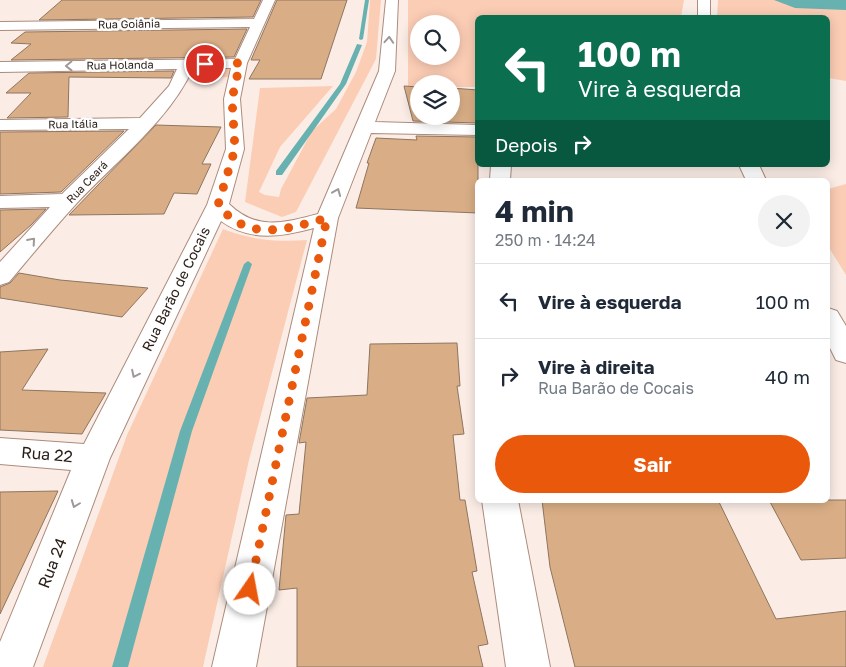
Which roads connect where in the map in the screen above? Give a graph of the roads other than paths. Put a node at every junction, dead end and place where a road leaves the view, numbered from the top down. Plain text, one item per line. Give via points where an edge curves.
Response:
1 (270, 0) edge
2 (392, 0) edge
3 (704, 0) edge
4 (704, 15) edge
5 (259, 23) junction
6 (0, 26) edge
7 (240, 63) junction
8 (0, 67) edge
9 (192, 72) junction
10 (145, 123) junction
11 (0, 125) edge
12 (364, 127) junction
13 (475, 130) edge
14 (68, 200) junction
15 (0, 202) edge
16 (218, 205) junction
17 (327, 218) junction
18 (0, 278) edge
19 (830, 321) edge
20 (846, 353) edge
21 (0, 451) edge
22 (93, 458) junction
23 (501, 503) edge
24 (11, 667) edge
25 (234, 667) edge
26 (528, 667) edge

1 - 5 street, Rua Barão de Cocais
12 -> 2 street via 387,71
3 - 4 street
5 - 6 street, Rua Goiânia
5 - 7 street, Rua Barão de Cocais
7 - 9 street, Rua Holanda
7 - 16 street, Rua Barão de Cocais via 227,81 232,99 235,149
9 -> 8 street, Rua Holanda
9 - 10 street, Rua Ceará
10 - 11 street, Rua Itália
10 - 14 street, Rua Ceará
12 - 13 street
17 -> 12 street
14 - 15 street
18 -> 14 street, Rua Ceará
16 - 17 street via 229,218 254,230 292,228
16 -> 22 street, Rua Barão de Cocais
17 - 25 street
19 - 20 street
21 - 22 street, Rua 22
22 -> 24 street, Rua 24
23 - 26 street

